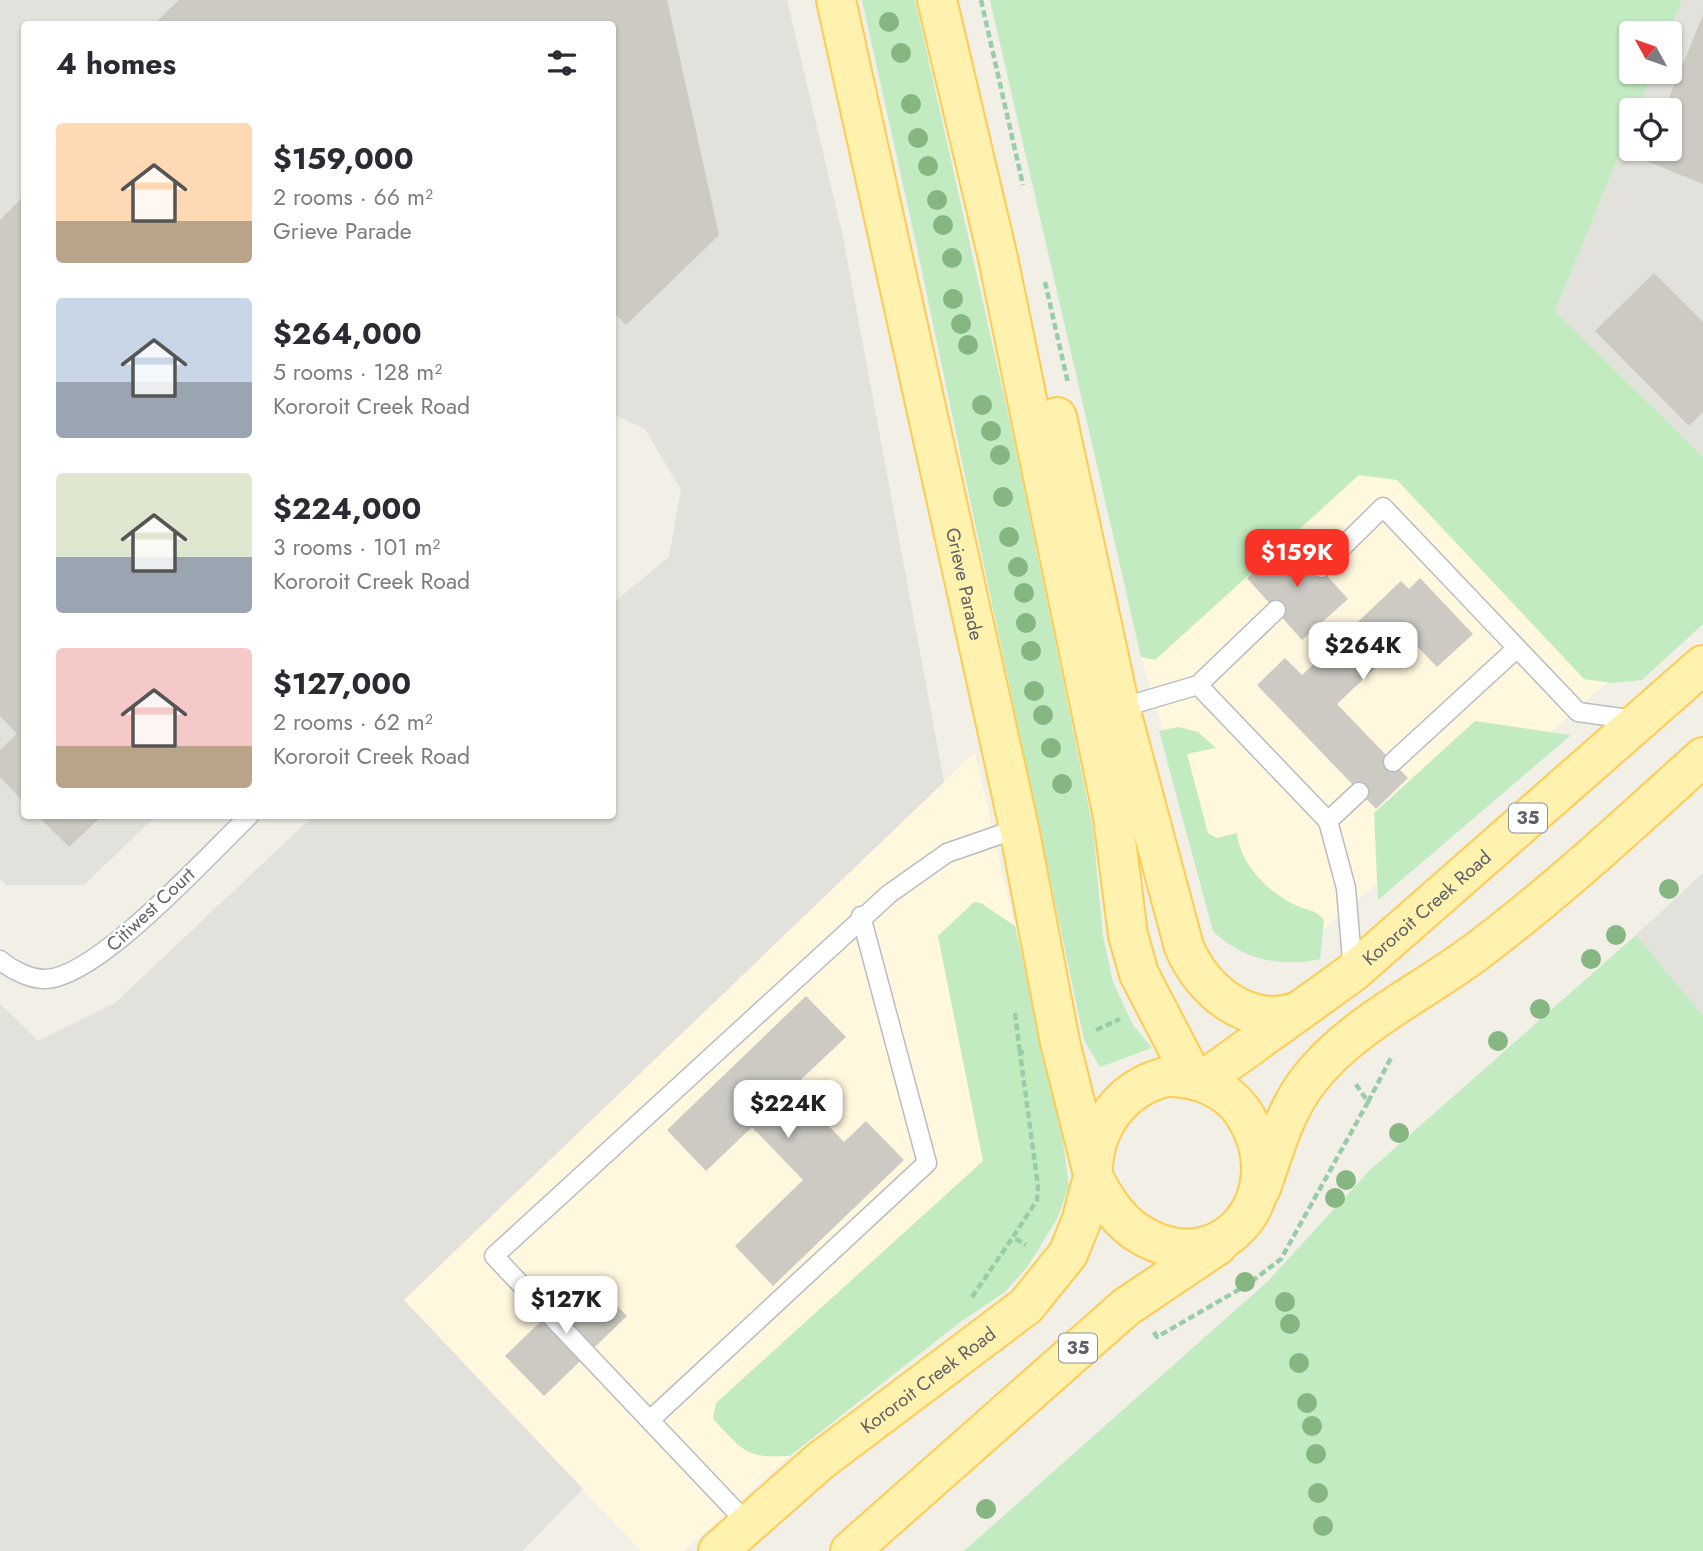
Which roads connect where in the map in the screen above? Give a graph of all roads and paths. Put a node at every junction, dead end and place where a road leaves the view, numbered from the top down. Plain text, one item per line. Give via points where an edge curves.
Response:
1 (836, 0) edge
2 (937, 0) edge
3 (1321, 568) dead end
4 (1276, 610) dead end
5 (1517, 648) junction
6 (1703, 665) edge
7 (1198, 685) junction
8 (1106, 711) junction
9 (1639, 721) junction
10 (1703, 757) edge
11 (1393, 762) dead end
12 (1359, 792) dead end
13 (246, 819) edge
14 (1328, 821) junction
15 (1019, 828) junction
16 (862, 916) junction
17 (0, 960) edge
18 (1353, 972) junction
19 (1155, 1005) junction
20 (1299, 1011) junction
21 (1060, 1042) junction
22 (1336, 1052) junction
23 (1198, 1080) junction
24 (1093, 1174) junction
25 (1261, 1188) junction
26 (1228, 1237) junction
27 (1060, 1266) junction
28 (1126, 1307) junction
29 (650, 1420) junction
30 (748, 1524) junction
31 (718, 1551) edge
32 (850, 1551) edge

1 - 15 main road, Grieve Parade
2 - 8 main road via 998,258 1051,388
3 - 5 lane via 1383,507
4 - 7 lane
5 - 9 lane via 1578,712
5 - 11 lane
6 - 9 main road, Kororoit Creek Road / 35
7 - 8 lane
7 - 14 lane
8 - 19 main road via 1128,935 1139,974
8 - 20 main road via 1195,968 1219,996 1248,1011 1277,1016
9 - 18 main road, Kororoit Creek Road / 35
10 - 22 main road, 35 via 1501,933 1374,1020
12 - 14 lane
13 - 17 lane, Citiwest Court via 110,948 80,968 44,979 9,968
14 - 18 lane via 1346,888
15 - 16 lane via 947,853
15 - 21 main road, Grieve Parade
16 - 29 lane via 928,1163
16 - 29 lane via 495,1256
18 - 20 main road, Kororoit Creek Road / 35
19 - 21 path
19 - 23 main road
20 - 23 main road, Kororoit Creek Road / 35
21 - 24 main road, Grieve Parade
21 - 27 path via 1020,1053 1038,1195 1013,1237
22 - 25 main road, 35 via 1296,1099
22 - 28 path via 1368,1102 1281,1259 1247,1285 1157,1336 1147,1321
23 - 24 main road via 1154,1080 1124,1098 1101,1131
23 - 25 main road, 35 via 1234,1102 1247,1119 1261,1154
24 - 26 main road via 1121,1218 1152,1240 1198,1248
24 - 27 main road, Kororoit Creek Road via 1081,1222
25 - 26 main road, 35 via 1253,1208
26 - 28 main road, 35
27 - 30 main road, Kororoit Creek Road via 1015,1316 889,1406
28 - 32 main road, 35
29 - 30 lane
30 - 31 main road, Kororoit Creek Road

